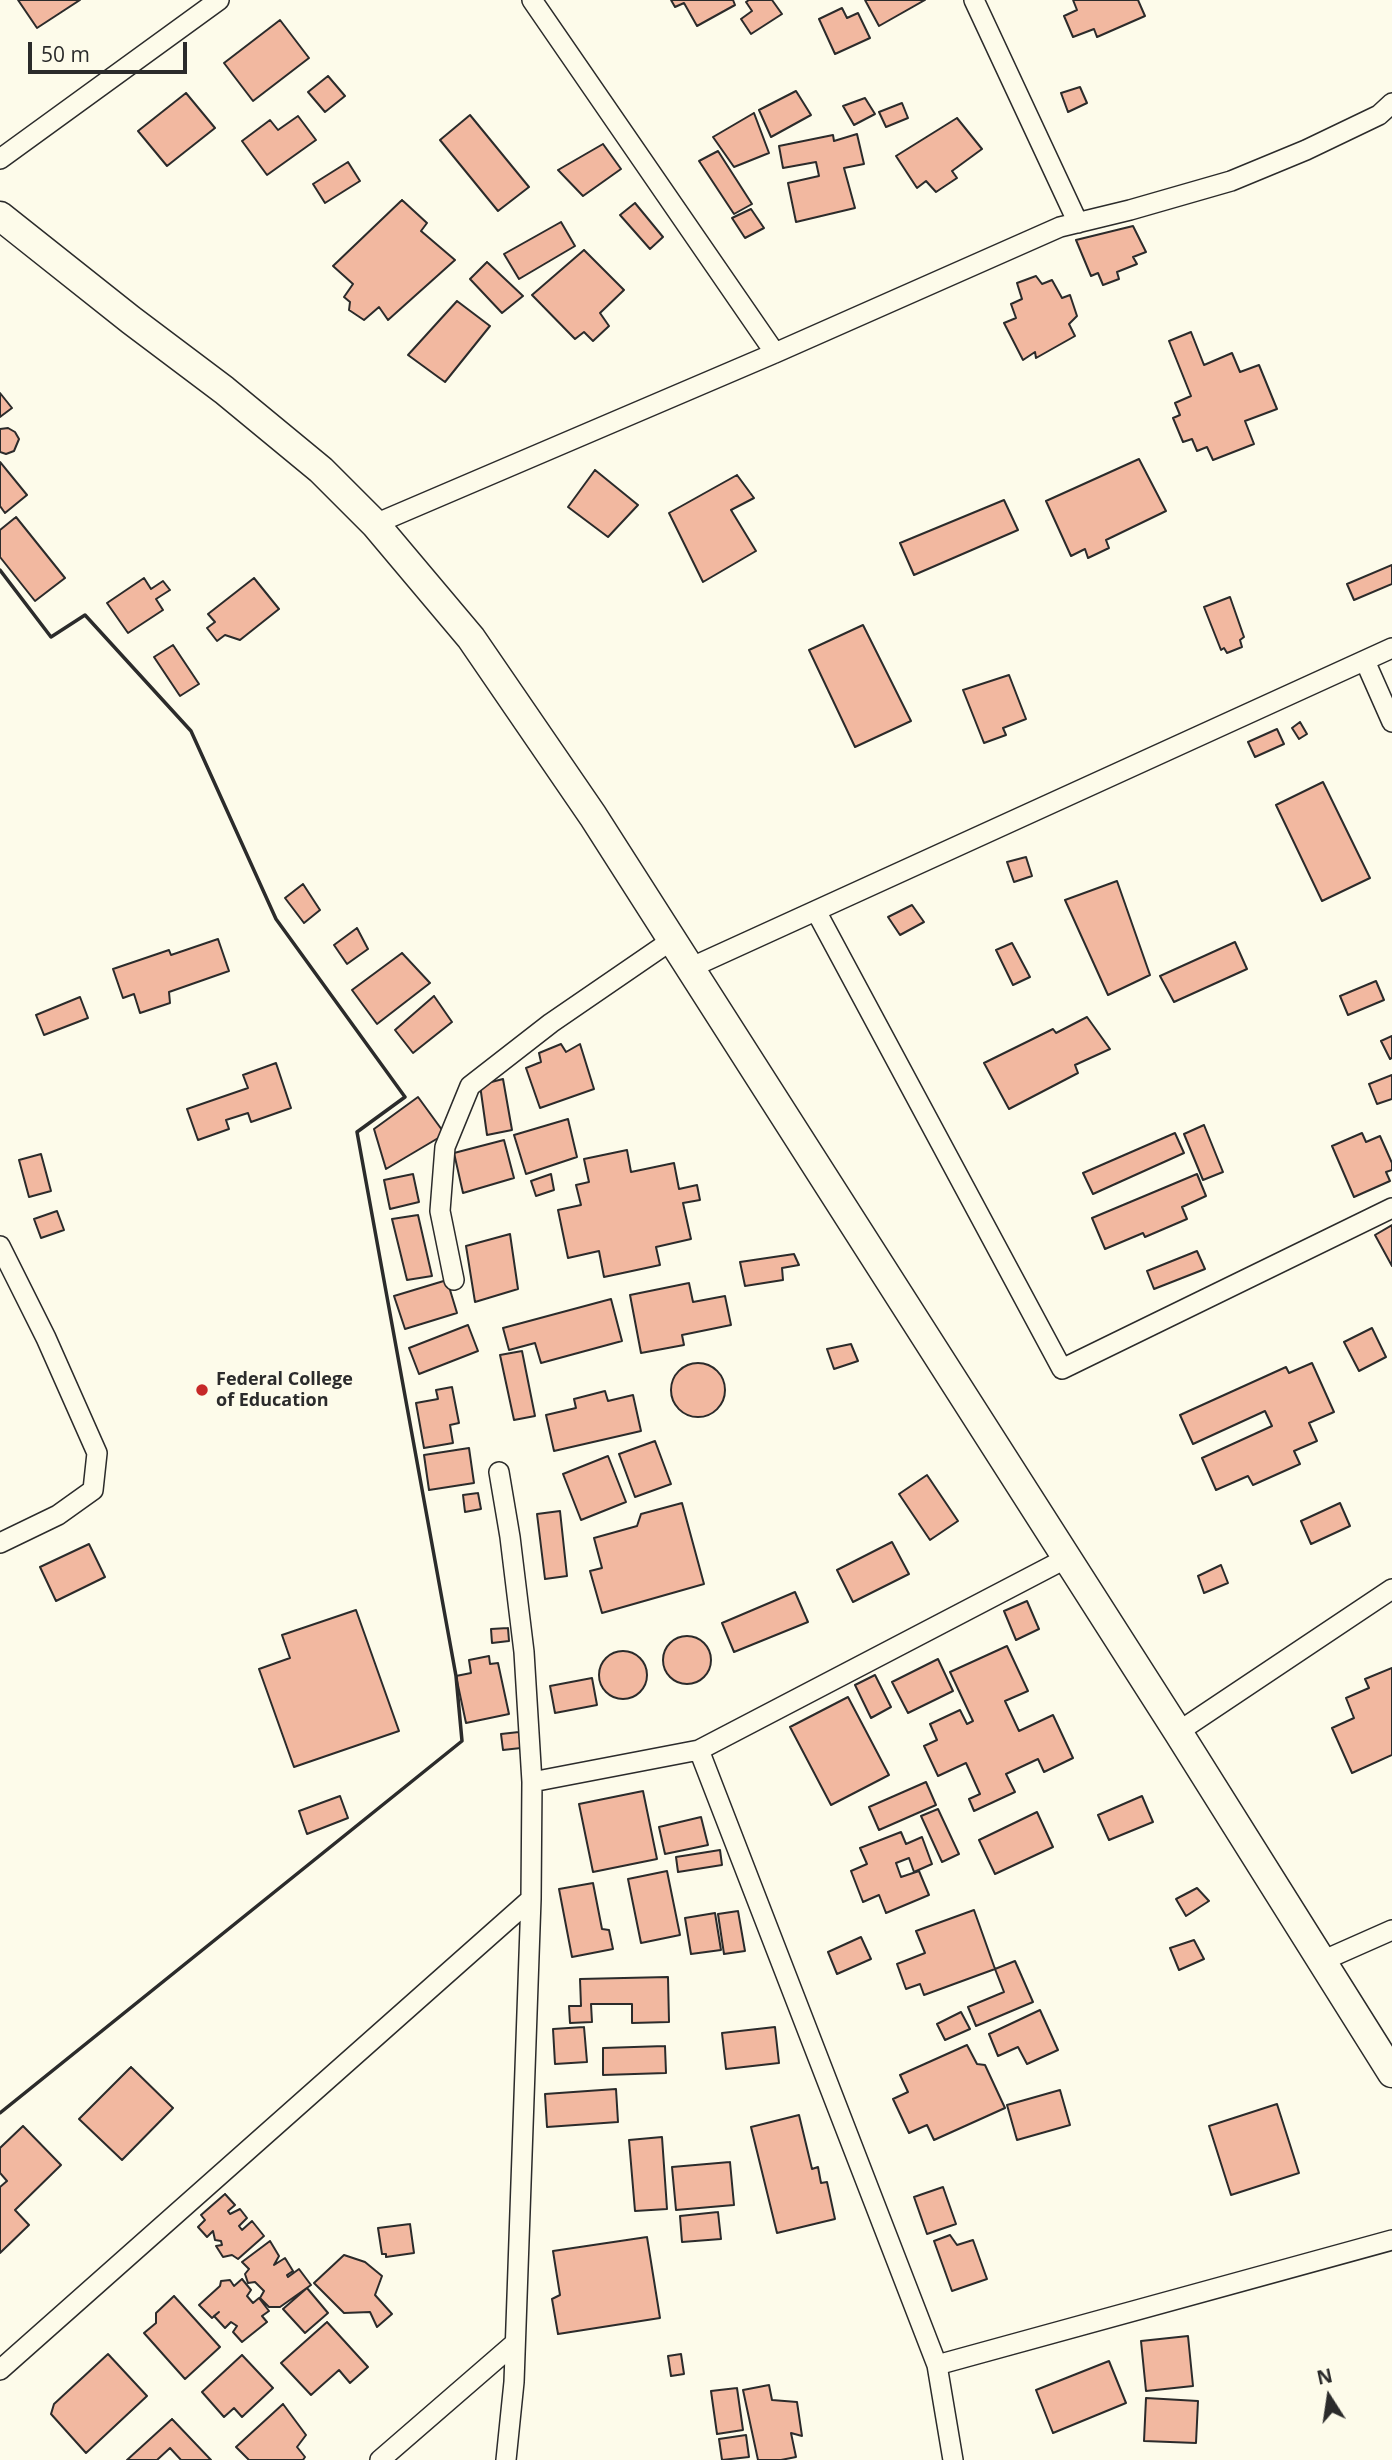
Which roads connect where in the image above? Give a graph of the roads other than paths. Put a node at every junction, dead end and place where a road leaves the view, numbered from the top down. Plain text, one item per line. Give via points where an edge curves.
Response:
1 (219, 0) edge
2 (532, 0) edge
3 (974, 0) edge
4 (1392, 103) edge
5 (0, 159) edge
6 (0, 215) edge
7 (1078, 223) junction
8 (775, 353) junction
9 (375, 524) junction
10 (1392, 648) edge
11 (1364, 661) junction
12 (1392, 722) edge
13 (817, 911) junction
14 (672, 940) junction
15 (690, 968) junction
16 (1392, 1208) edge
17 (0, 1246) edge
18 (454, 1280) dead end
19 (499, 1472) dead end
20 (0, 1543) edge
21 (1065, 1559) junction
22 (1392, 1589) edge
23 (1178, 1732) junction
24 (699, 1750) junction
25 (532, 1782) junction
26 (531, 1899) junction
27 (1392, 1930) edge
28 (1322, 1961) junction
29 (1392, 2073) edge
30 (1392, 2240) edge
31 (515, 2343) junction
32 (937, 2365) junction
33 (0, 2370) edge
34 (380, 2460) edge
35 (506, 2460) edge
36 (953, 2460) edge

1 - 5 street
2 - 8 street
3 - 7 street
4 - 7 street via 1379,115 1231,181
6 - 9 main road via 225,390 321,470
7 - 8 street
8 - 9 street
9 - 14 main road via 464,628 506,686
10 - 11 street
11 - 12 street
11 - 13 street
13 - 15 street
13 - 16 street via 1062,1369
14 - 15 main road
14 - 18 street via 551,1023 470,1086 444,1147 440,1210
15 - 21 main road
17 - 20 street via 97,1453 93,1490 58,1516
19 - 25 street via 524,1652
21 - 23 main road
21 - 24 street
22 - 23 street
23 - 28 main road
24 - 25 street
24 - 32 street
25 - 26 street
26 - 31 street
26 - 33 street
27 - 28 street
28 - 29 main road
30 - 32 street
31 - 34 street
31 - 35 street
32 - 36 street

